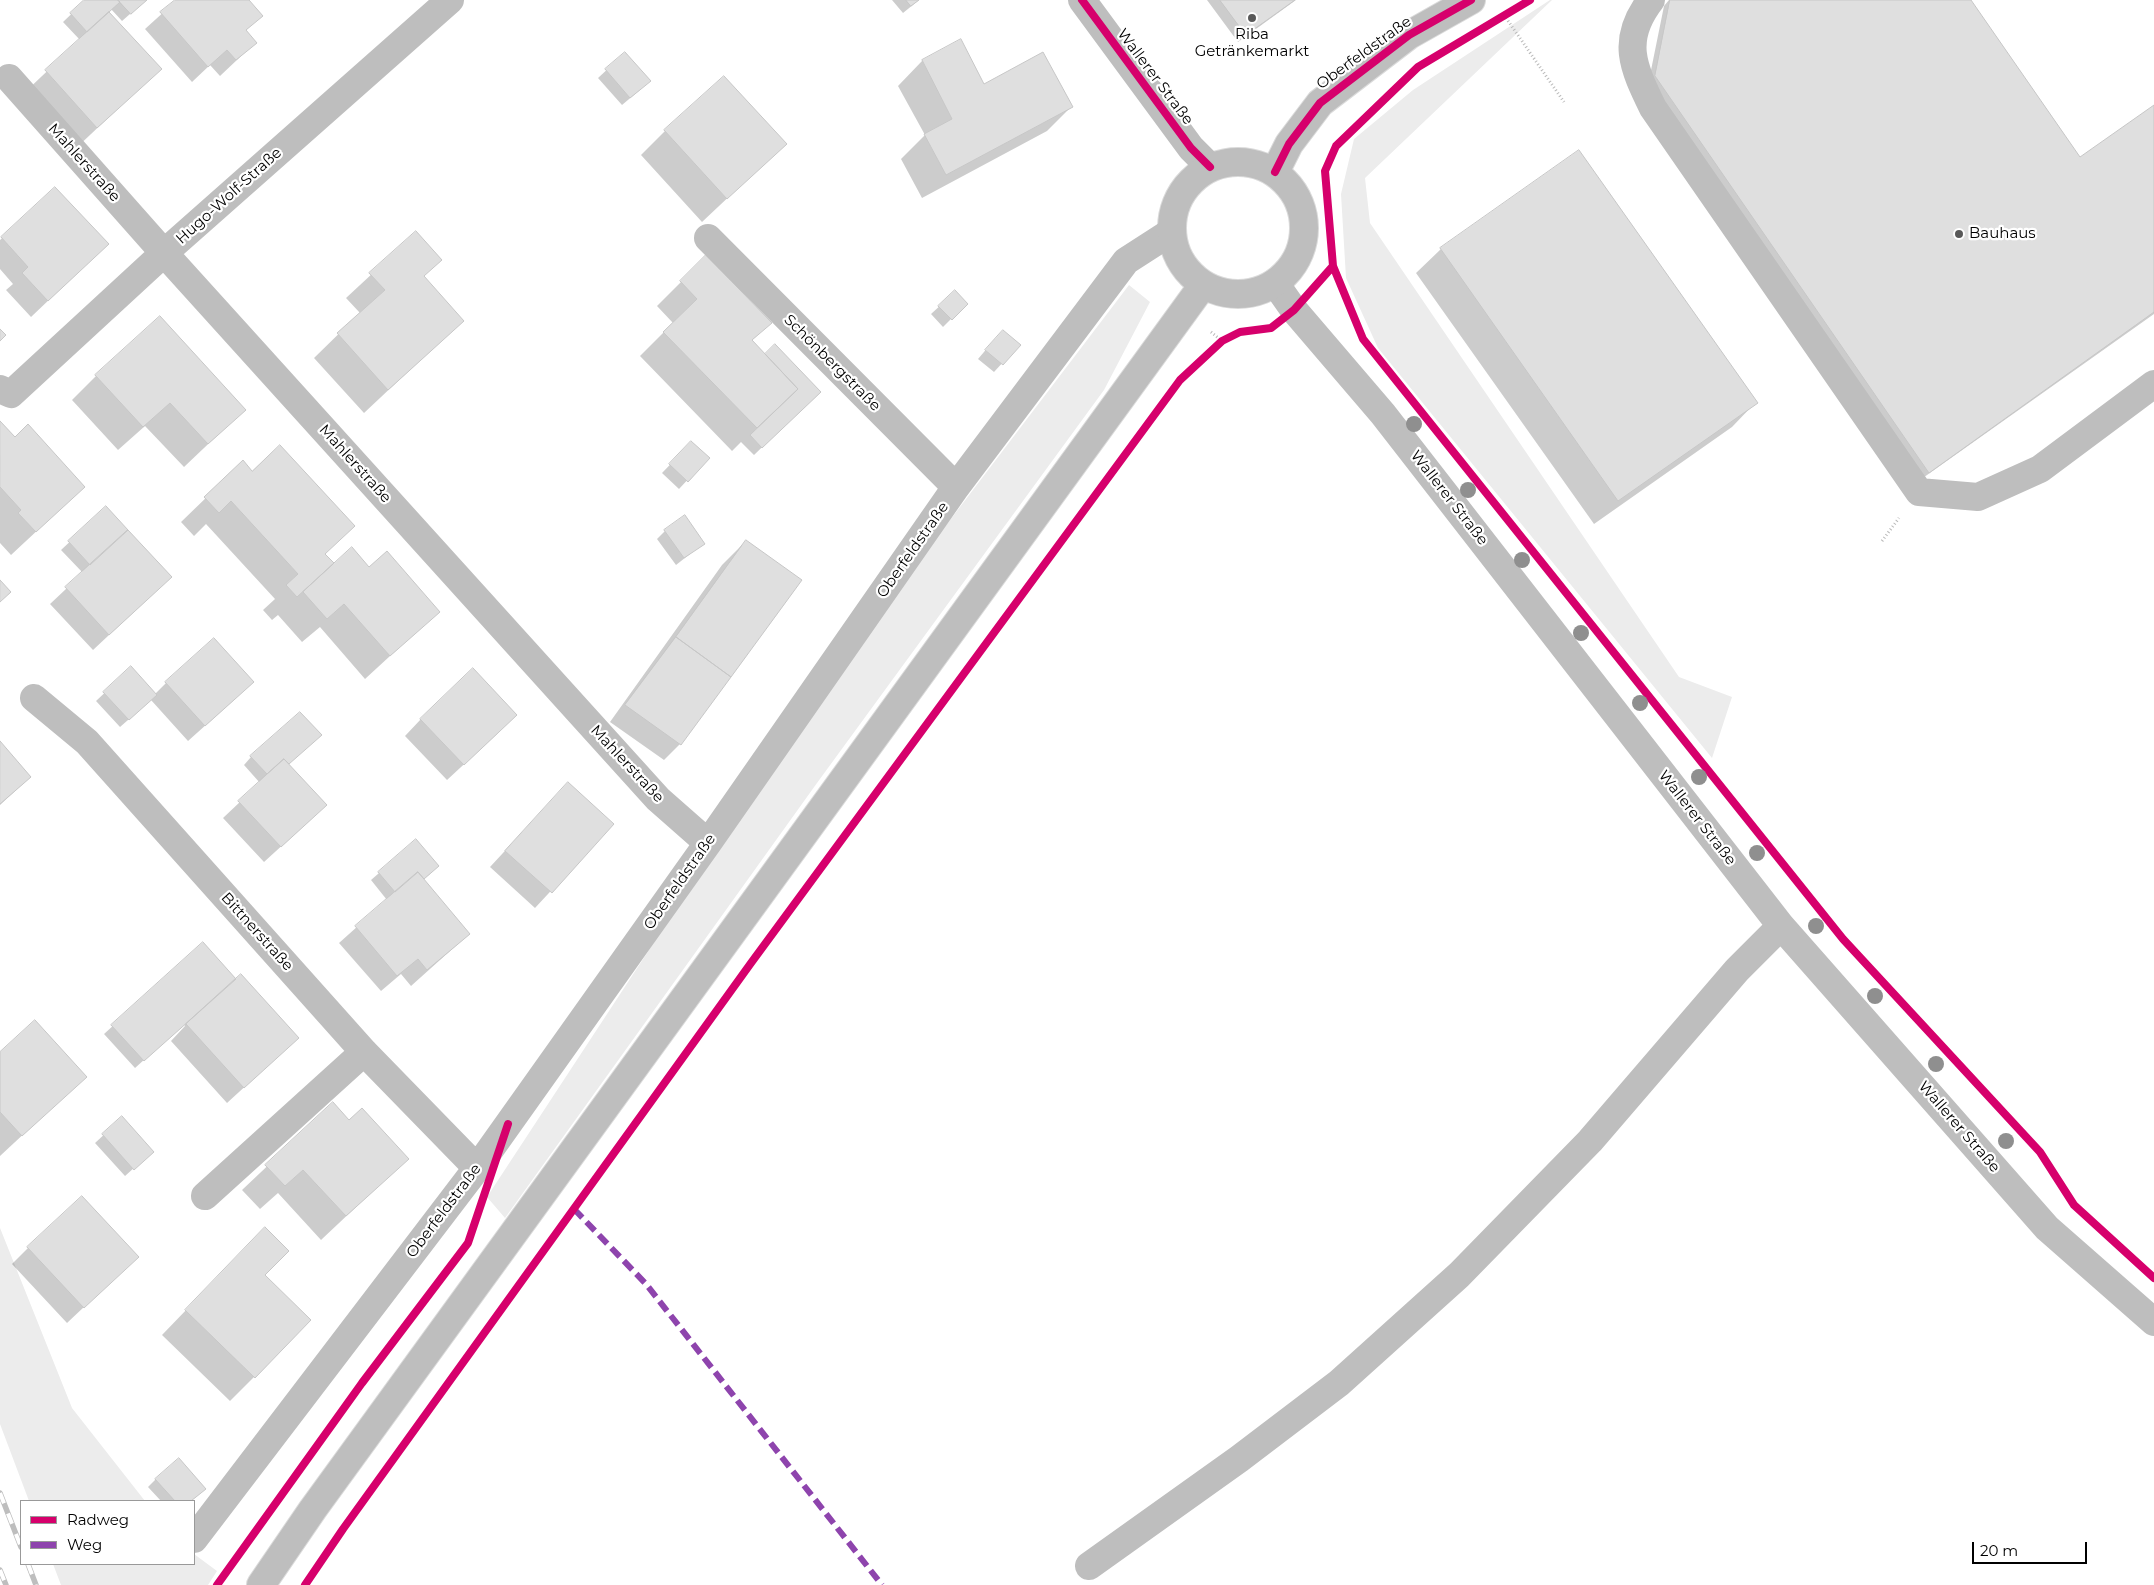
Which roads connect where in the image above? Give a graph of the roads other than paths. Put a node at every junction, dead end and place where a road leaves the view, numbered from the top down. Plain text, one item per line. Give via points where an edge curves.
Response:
1 (450, 0) edge
2 (1082, 0) edge
3 (1471, 0) edge
4 (1651, 0) edge
5 (9, 78) dead end
6 (1210, 167) junction
7 (1275, 172) junction
8 (1171, 232) junction
9 (708, 238) dead end
10 (164, 253) junction
11 (1275, 284) junction
12 (1203, 285) junction
13 (2154, 384) edge
14 (6, 392) edge
15 (956, 487) junction
16 (34, 698) dead end
17 (708, 843) junction
18 (1781, 926) junction
19 (364, 1052) junction
20 (477, 1168) junction
21 (205, 1196) dead end
22 (2154, 1322) edge
23 (195, 1538) edge
24 (1089, 1566) dead end
25 (261, 1585) edge

1 - 10 street, Hugo-Wolf-Straße
2 - 6 street, Wallerer Straße via 1191,148
3 - 7 street, Oberfeldstraße via 1409,35 1320,103 1289,144
4 - 13 street via 1640,14 1632,42 1636,73 1653,108 1919,492 1978,498 2040,469
5 - 10 street, Mahlerstraße
6 - 7 street via 1232,161 1254,163
6 - 8 street via 1188,183 1174,206
7 - 11 street via 1296,196 1305,228 1296,259
8 - 12 street via 1180,262
8 - 15 street, Oberfeldstraße via 1126,261
9 - 15 street, Schönbergstraße
10 - 14 street, Hugo-Wolf-Straße
10 - 17 street, Mahlerstraße via 658,799
11 - 12 street via 1252,293 1226,293
11 - 18 street, Wallerer Straße via 1383,414
12 - 25 street via 324,1493
15 - 17 street, Oberfeldstraße
16 - 19 street, Bittnerstraße via 87,742
17 - 20 street, Oberfeldstraße
18 - 22 street, Wallerer Straße via 2047,1228
18 - 24 street via 1737,970 1590,1141 1459,1275 1339,1383
19 - 20 street, Bittnerstraße
19 - 21 street
20 - 23 street, Oberfeldstraße

